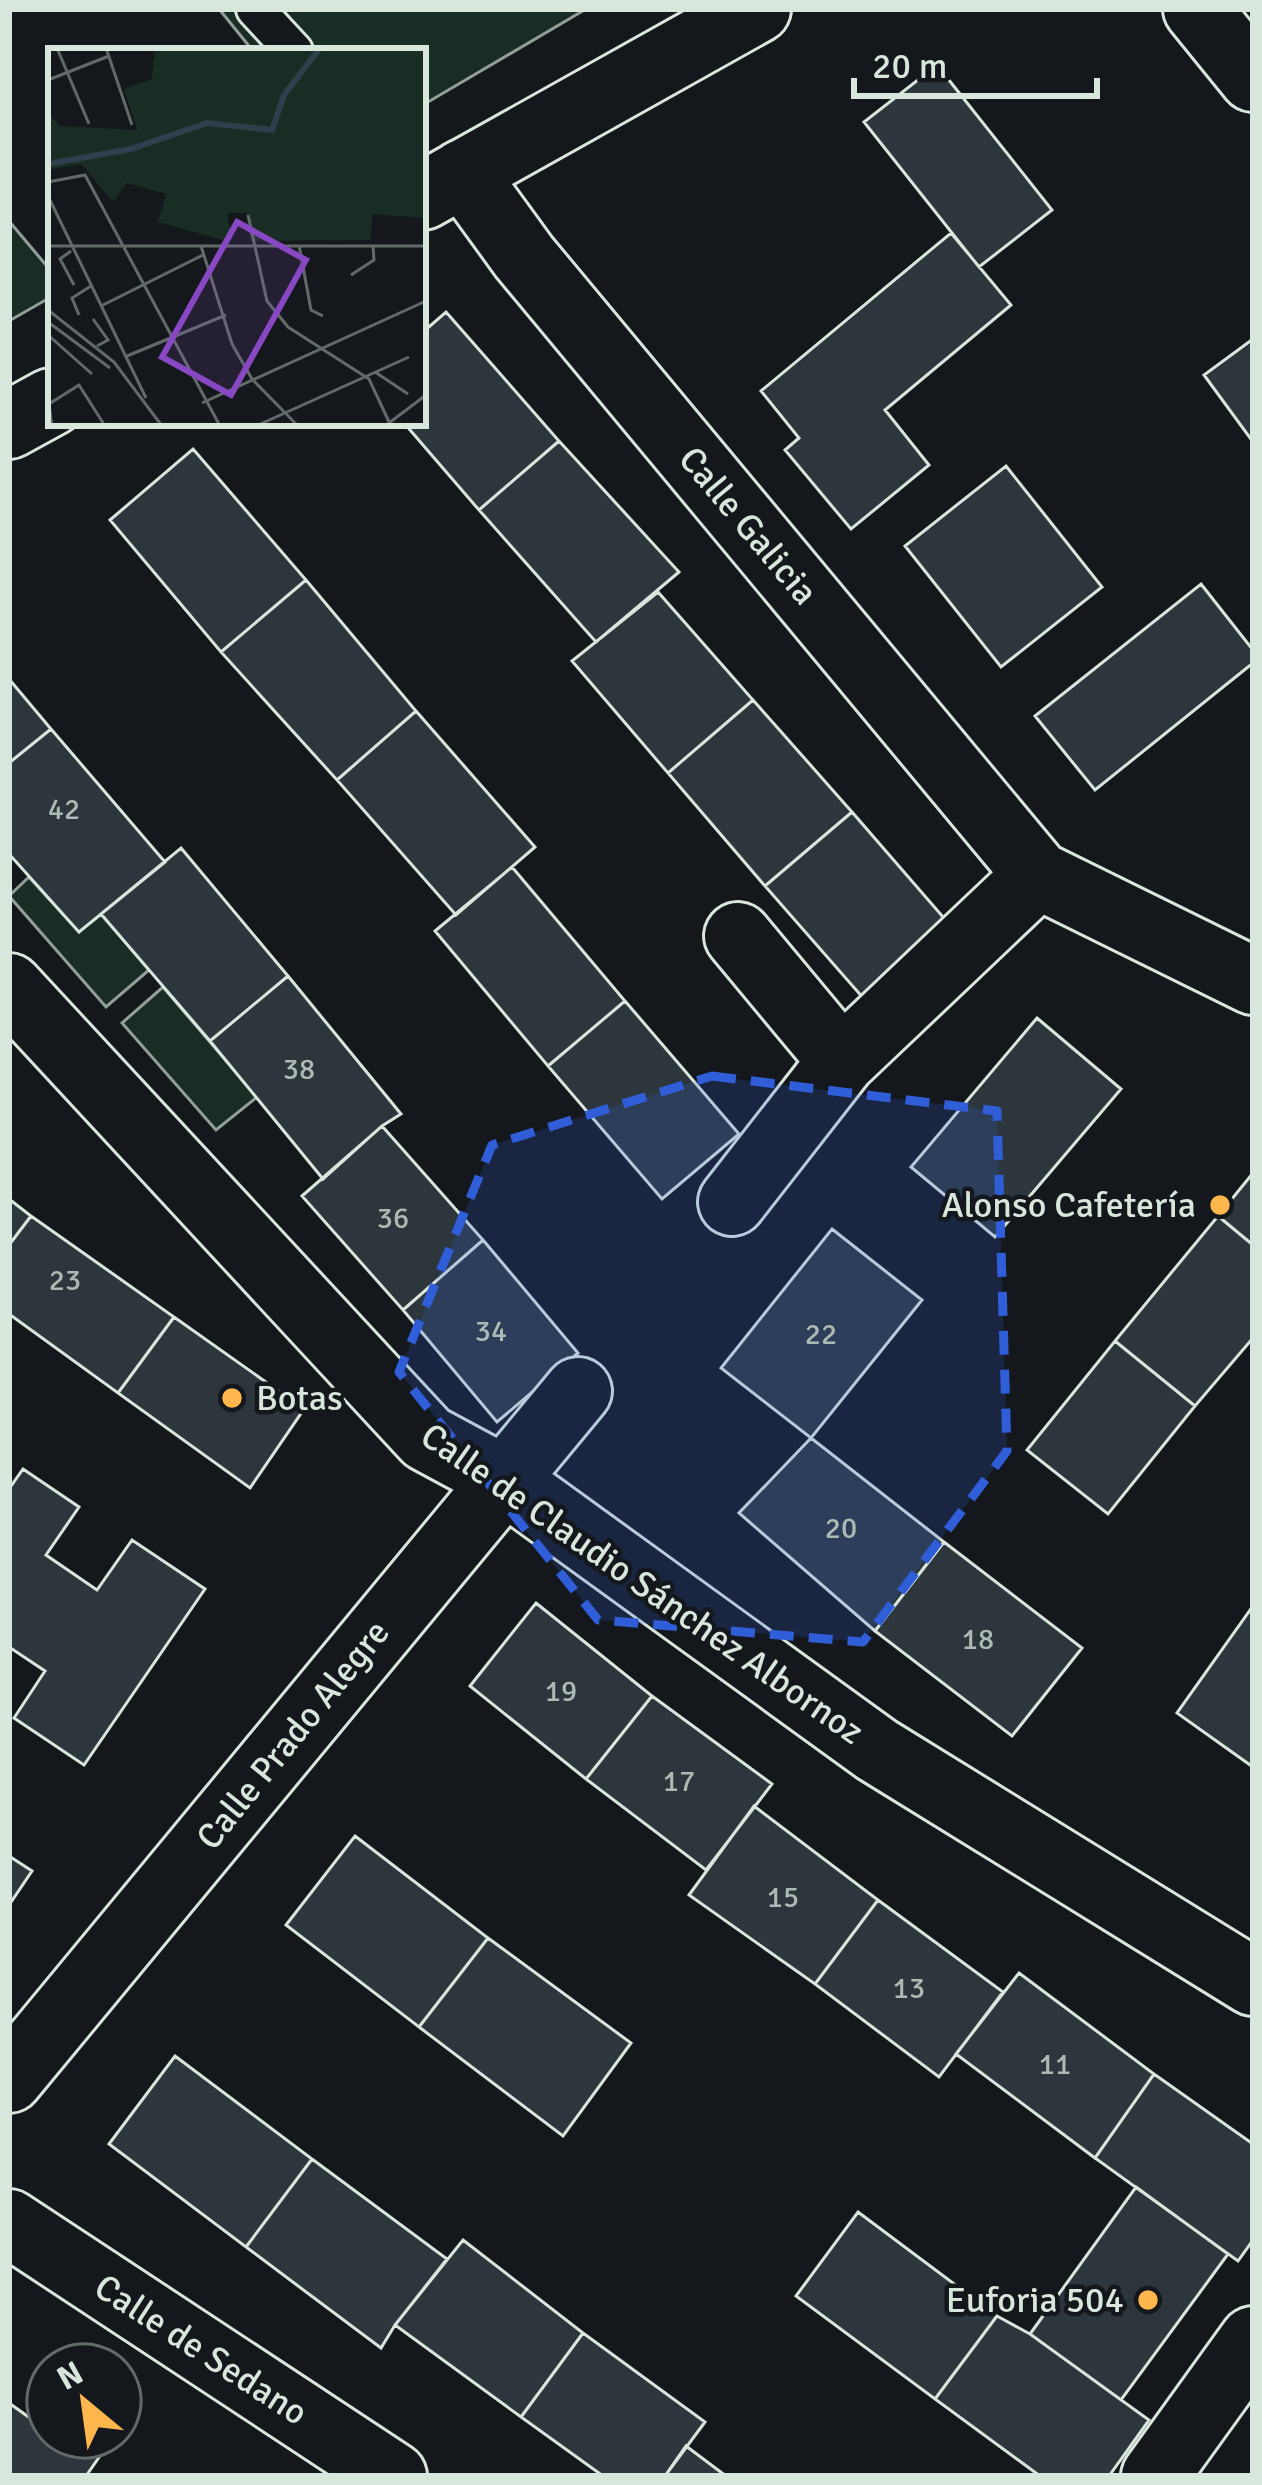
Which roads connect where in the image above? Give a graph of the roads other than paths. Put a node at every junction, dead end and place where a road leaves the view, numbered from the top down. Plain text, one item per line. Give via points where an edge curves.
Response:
1 (255, 9) edge
2 (757, 9) edge
3 (1197, 9) edge
4 (291, 48) edge
5 (1253, 78) edge
6 (436, 174) edge
7 (48, 404) edge
8 (9, 425) edge
9 (1038, 875) junction
10 (738, 936) dead end
11 (1253, 981) edge
12 (9, 987) edge
13 (842, 1061) junction
14 (732, 1202) dead end
15 (578, 1391) dead end
16 (503, 1479) junction
17 (1253, 1982) edge
18 (9, 2079) edge
19 (9, 2223) edge
20 (1253, 2340) edge
21 (393, 2476) edge
22 (1155, 2476) edge

1 - 4 lane
2 - 6 street
3 - 5 street
6 - 9 street, Calle Galicia via 524,256
7 - 8 street
9 - 11 street, Calle Galicia
9 - 13 street
10 - 13 street
12 - 16 street, Calle de Claudio Sánchez Albornoz via 427,1438
13 - 14 street
15 - 16 street, Calle Prado Alegre
16 - 17 street, Calle de Claudio Sánchez Albornoz via 878,1750
16 - 18 street, Calle Prado Alegre
19 - 21 street, Calle de Sedano
20 - 22 street

